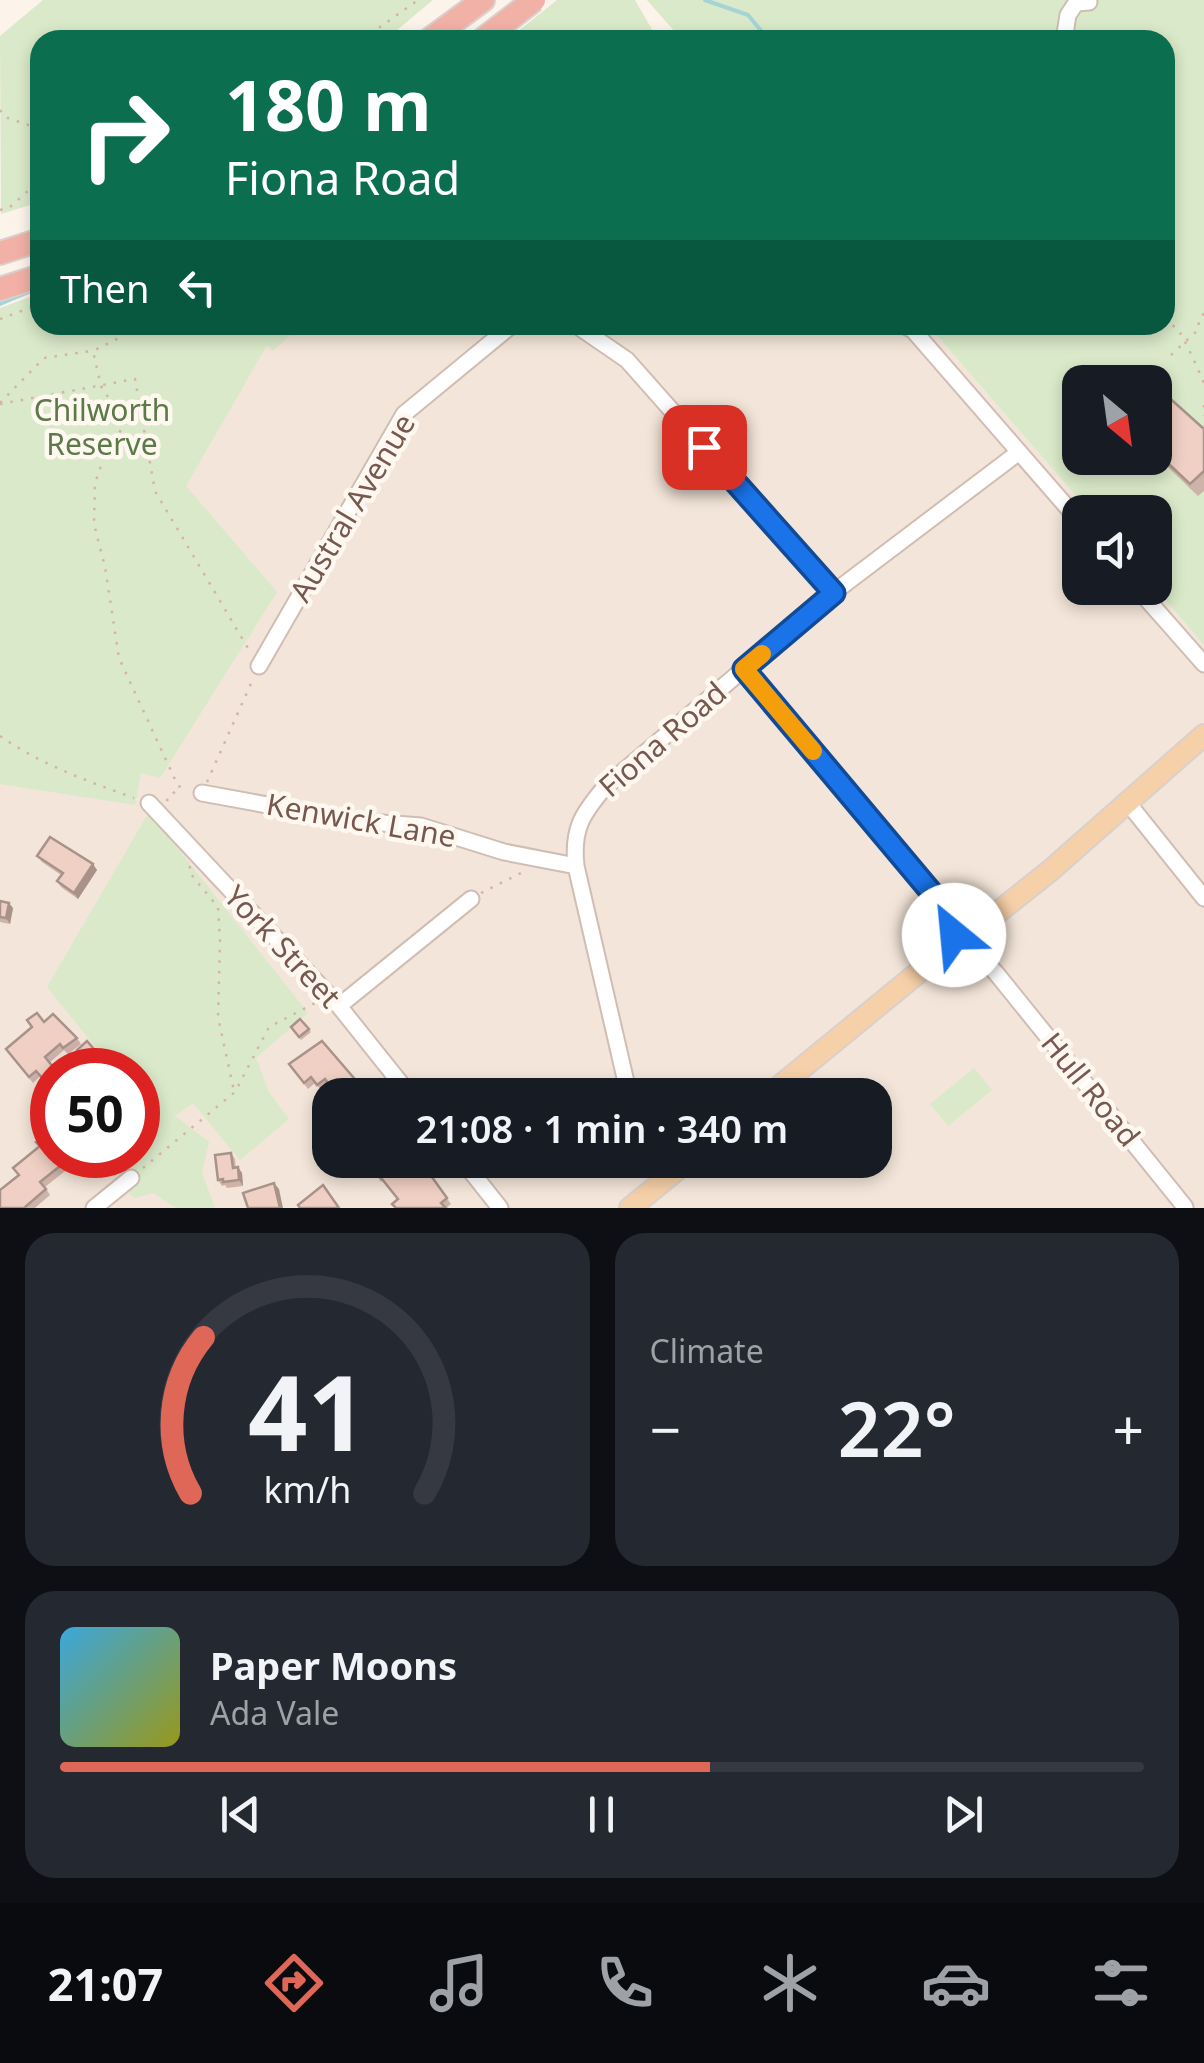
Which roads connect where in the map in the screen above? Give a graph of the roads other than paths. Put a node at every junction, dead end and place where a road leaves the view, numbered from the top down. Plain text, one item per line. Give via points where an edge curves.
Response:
1 (483, 0) edge
2 (534, 0) edge
3 (1089, 2) edge
4 (442, 30) edge
5 (495, 30) edge
6 (1066, 30) edge
7 (30, 243) edge
8 (0, 253) edge
9 (30, 279) edge
10 (0, 289) edge
11 (500, 335) edge
12 (591, 335) edge
13 (917, 335) edge
14 (1019, 452) junction
15 (1062, 501) edge
16 (834, 593) junction
17 (1152, 605) edge
18 (1204, 664) edge
19 (259, 666) road end
20 (744, 669) junction
21 (1204, 735) edge
22 (202, 793) road end
23 (149, 803) road end
24 (1128, 804) junction
25 (576, 866) junction
26 (1204, 898) edge
27 (471, 899) road end
28 (966, 935) junction
29 (334, 1001) junction
30 (396, 1078) edge
31 (625, 1078) edge
32 (789, 1078) edge
33 (130, 1178) dead end
34 (476, 1178) edge
35 (662, 1178) edge
36 (668, 1178) edge
37 (664, 1181) junction
38 (94, 1208) edge
39 (500, 1208) edge
40 (630, 1208) edge
41 (1189, 1208) edge

1 - 4 highway
2 - 5 highway, bridge
3 - 6 street via 1076,4
7 - 8 highway
9 - 10 highway
11 - 19 street, Austral Avenue via 404,414
12 - 16 street via 627,360
13 - 14 street
14 - 15 street
14 - 16 street, Fiona Road
16 - 20 street, Fiona Road
17 - 18 street
20 - 25 street, Fiona Road via 604,787 580,822
20 - 28 street, Hull Road
21 - 24 main road
22 - 25 street, Kenwick Lane via 420,826
23 - 29 street, York Street
24 - 26 street
24 - 28 main road
25 - 31 street, Fiona Road
27 - 29 street
28 - 32 main road
28 - 41 street, Hull Road
29 - 30 street, York Street
33 - 38 street
34 - 39 street
35 - 37 street
36 - 37 main road
37 - 40 main road

